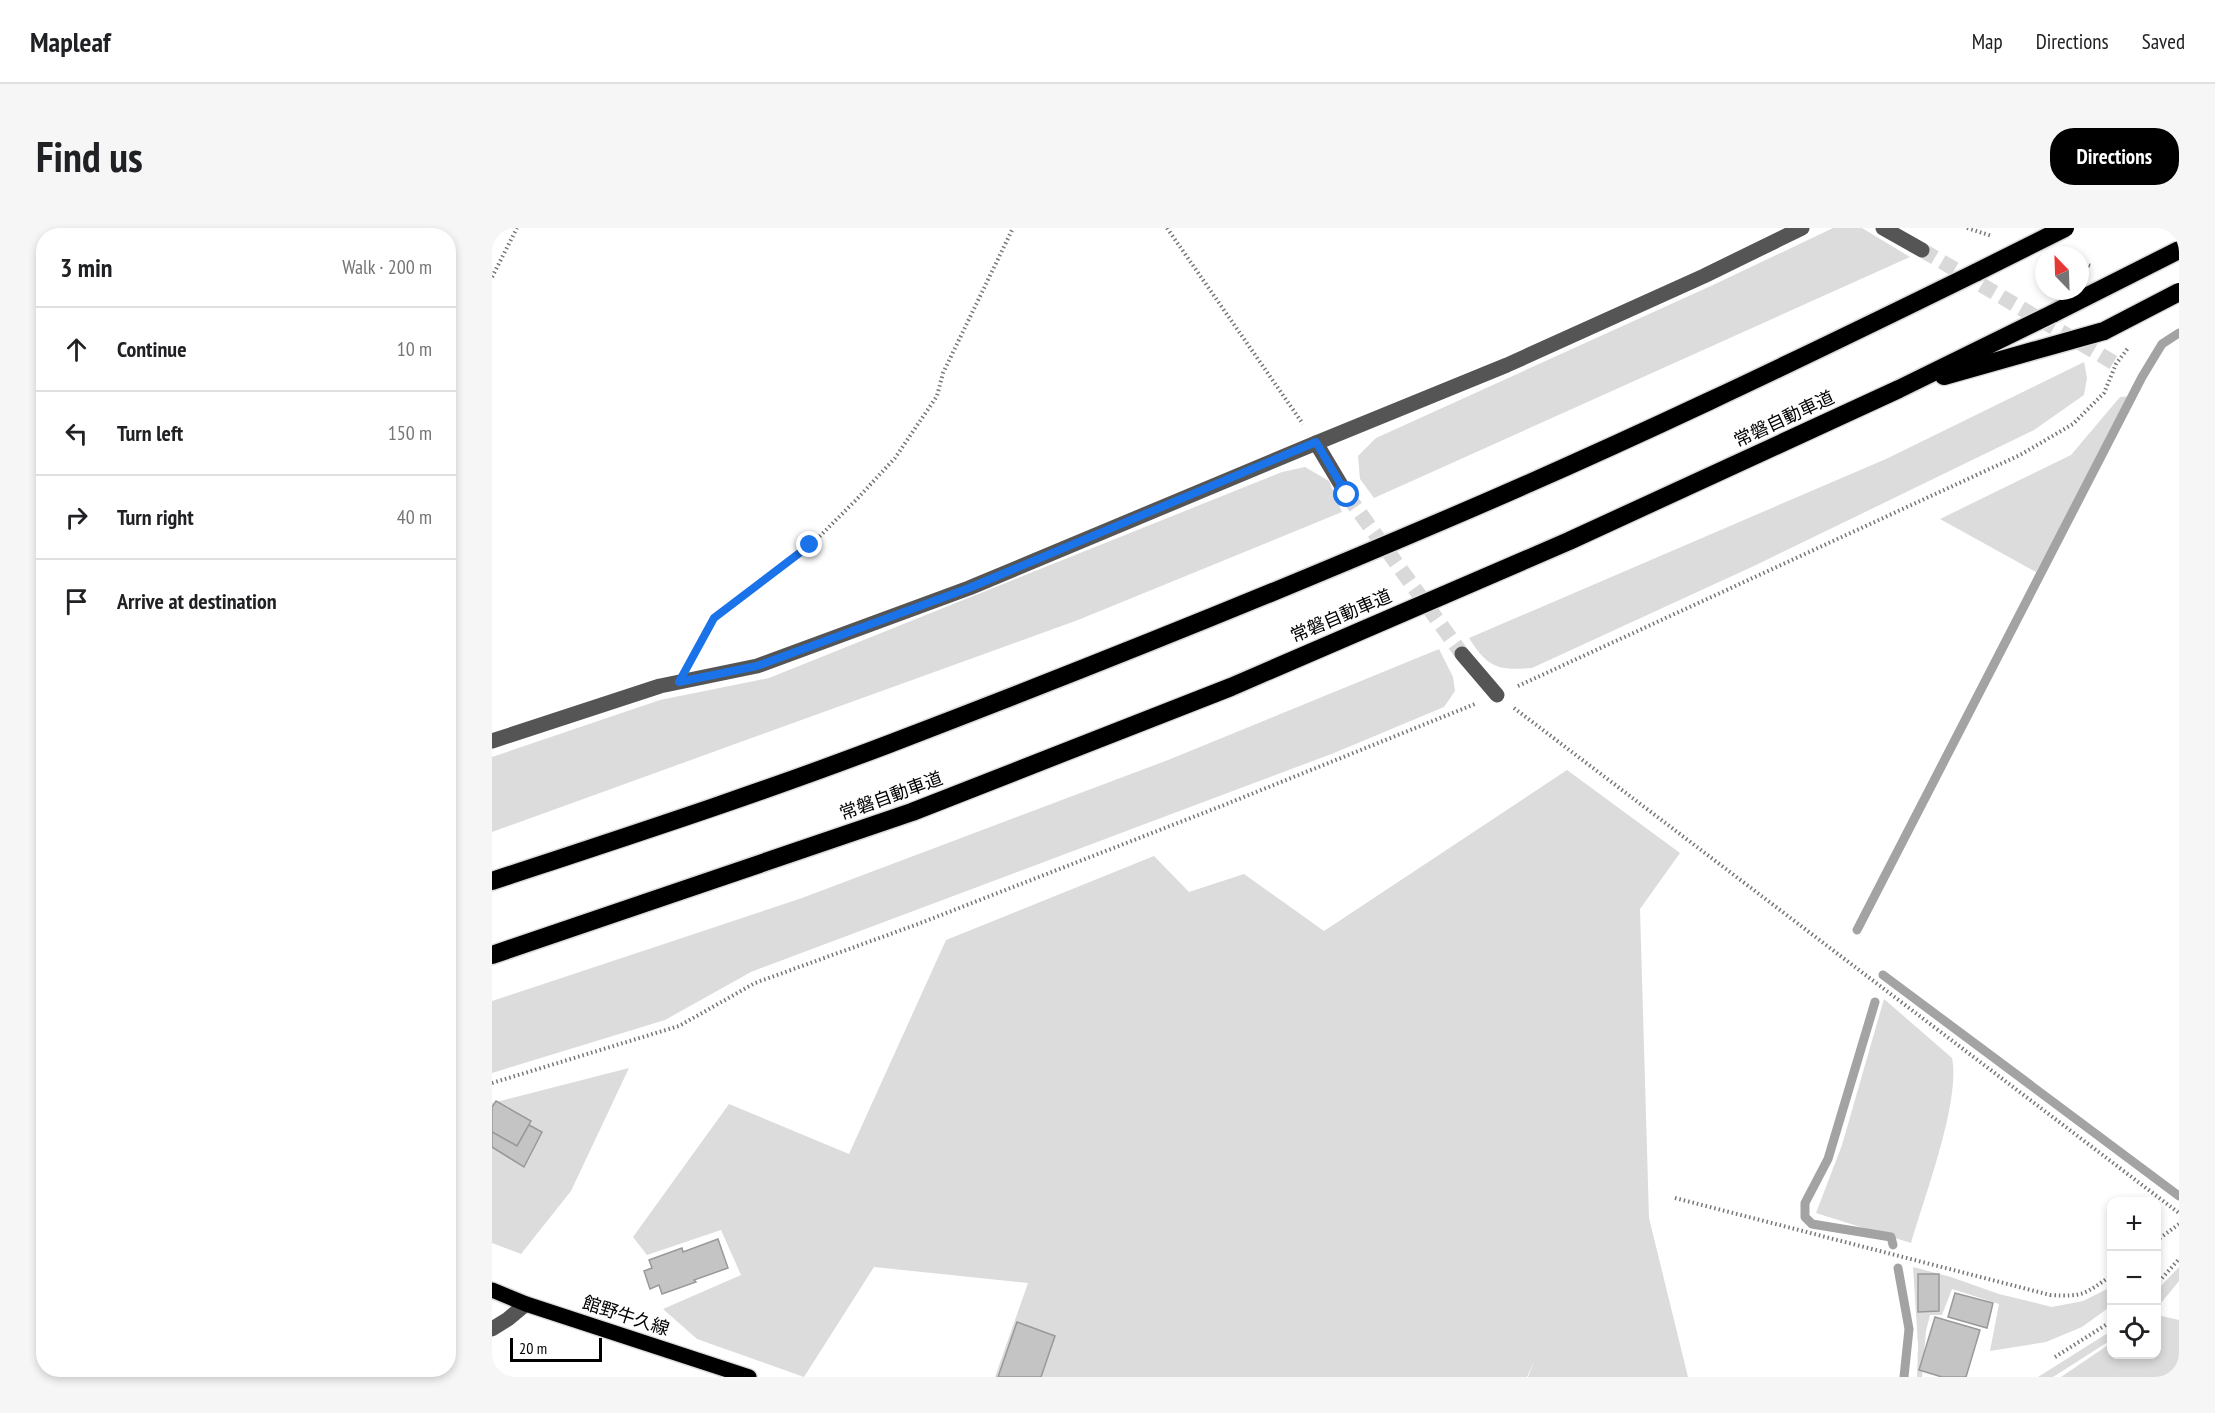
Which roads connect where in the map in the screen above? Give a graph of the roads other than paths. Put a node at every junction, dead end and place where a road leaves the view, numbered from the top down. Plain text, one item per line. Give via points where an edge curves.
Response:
1 (1802, 228) edge
2 (1883, 228) edge
3 (2065, 228) edge
4 (1922, 250) tunnel mouth
5 (2179, 250) edge
6 (2179, 292) edge
7 (1899, 389) junction
8 (1316, 442) junction
9 (1347, 495) tunnel mouth
10 (1462, 654) tunnel mouth
11 (1497, 695) road end
12 (492, 741) edge
13 (492, 881) edge
14 (492, 955) edge
15 (492, 1290) edge
16 (526, 1304) junction
17 (492, 1329) edge
18 (749, 1377) edge

1 - 8 street via 1507,365
2 - 4 street
3 - 13 highway, bridge via 1767,375 1437,524 887,744
5 - 7 highway, 常磐自動車道, bridge
6 - 7 highway, bridge via 2104,331
7 - 14 highway, 常磐自動車道 via 1569,541 1231,687 912,812
8 - 9 street
8 - 12 street via 969,588 757,666 660,686
10 - 11 street
15 - 16 main road, 館野牛久線
16 - 17 street
16 - 18 main road, 館野牛久線

